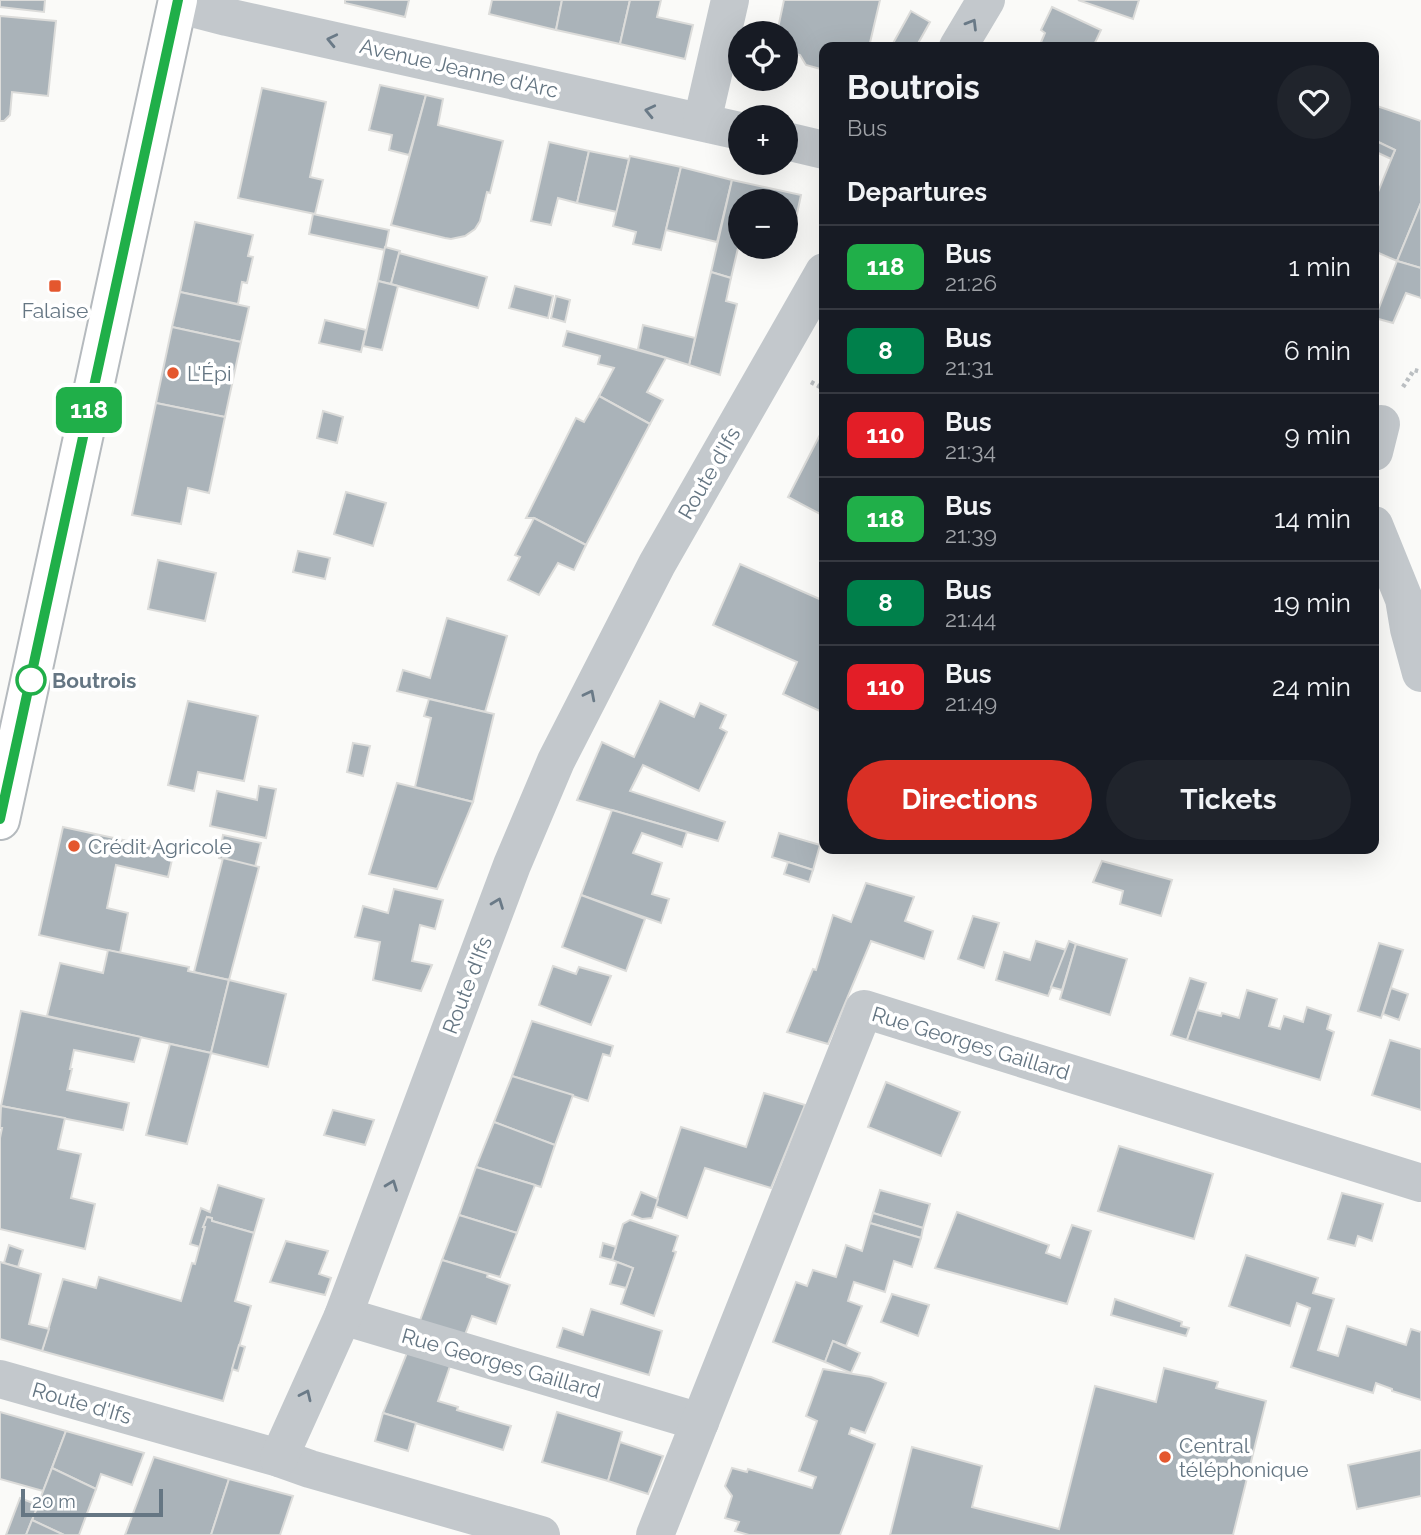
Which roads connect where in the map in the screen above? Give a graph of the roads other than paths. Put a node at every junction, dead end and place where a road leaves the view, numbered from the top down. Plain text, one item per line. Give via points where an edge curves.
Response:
1 (730, 0) edge
2 (986, 0) edge
3 (178, 2) edge
4 (961, 42) edge
5 (702, 122) junction
6 (728, 128) edge
7 (798, 144) edge
8 (819, 149) edge
9 (819, 281) edge
10 (1379, 537) edge
11 (1421, 673) edge
12 (0, 820) edge
13 (1421, 1183) edge
14 (342, 1316) junction
15 (0, 1379) edge
16 (700, 1422) junction
17 (279, 1458) junction
18 (541, 1535) edge
19 (655, 1535) edge

1 - 5 street
4 -> 2 street
5 -> 3 street, Avenue Jeanne d'Arc
3 - 12 main road
5 - 6 street, Avenue Jeanne d'Arc
7 - 8 street
14 -> 9 street, Route d'Ifs via 556,761 657,564
10 - 11 street via 1404,599
13 - 16 street, Rue Georges Gaillard via 864,1009
14 - 16 street, Rue Georges Gaillard
17 -> 14 street, Route d'Ifs
15 - 17 street, Route d'Ifs
16 - 19 street, Rue Georges Gaillard
17 - 18 street

